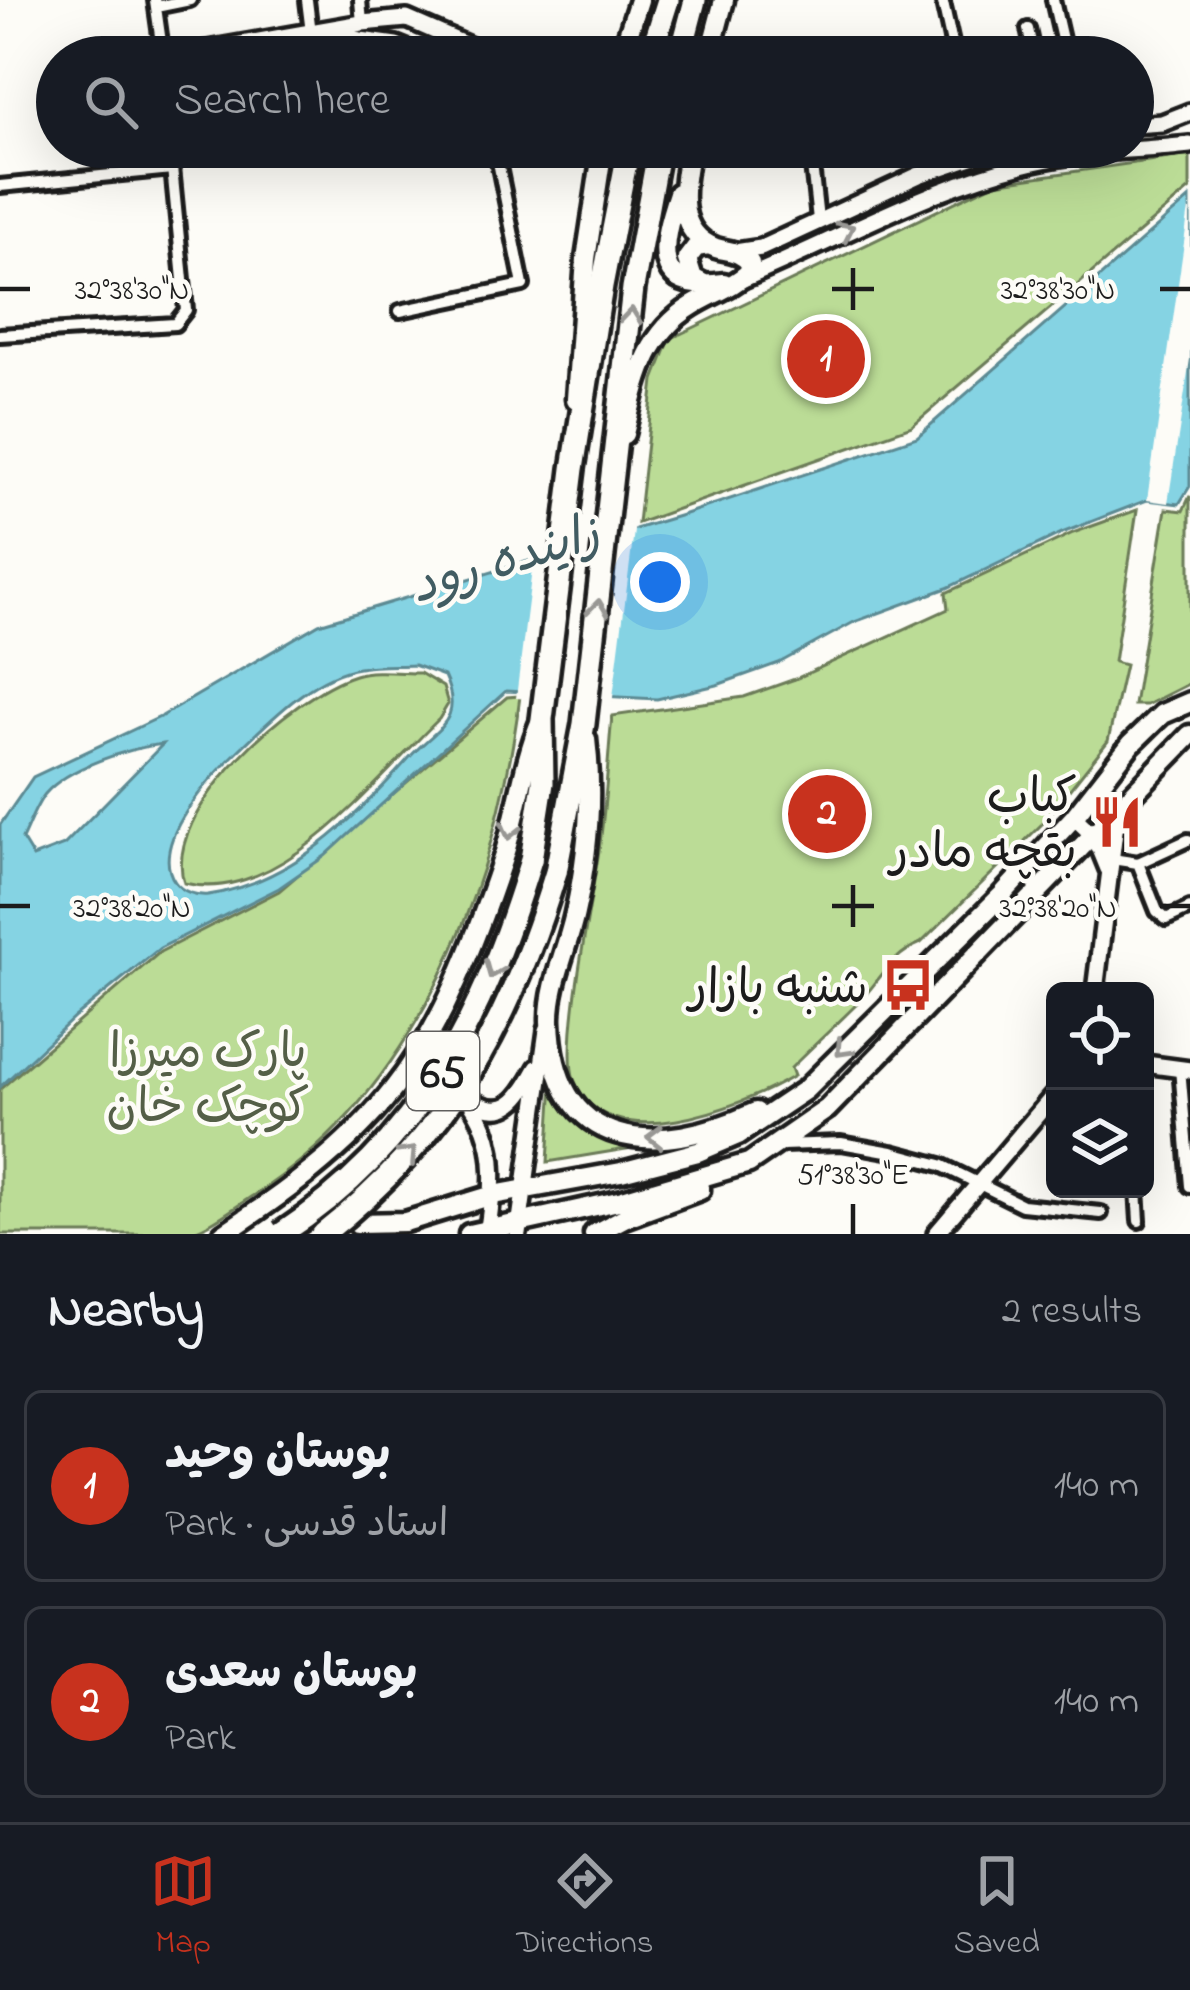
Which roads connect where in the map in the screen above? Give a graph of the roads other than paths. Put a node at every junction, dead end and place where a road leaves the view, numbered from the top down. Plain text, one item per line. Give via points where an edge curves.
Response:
1 (190, 0) edge
2 (307, 0) edge
3 (360, 0) edge
4 (639, 0) edge
5 (658, 0) edge
6 (668, 0) edge
7 (695, 0) edge
8 (724, 0) edge
9 (1053, 0) edge
10 (155, 3) edge
11 (944, 3) dead end
12 (362, 22) junction
13 (1028, 29) dead end
14 (310, 33) junction
15 (160, 36) edge
16 (288, 36) edge
17 (332, 36) edge
18 (446, 36) edge
19 (628, 36) edge
20 (648, 36) edge
21 (657, 36) edge
22 (686, 36) edge
23 (715, 36) edge
24 (951, 36) edge
25 (1030, 36) edge
26 (1061, 36) edge
27 (1190, 112) edge
28 (1154, 124) edge
29 (1190, 145) edge
30 (1154, 148) edge
31 (499, 168) edge
32 (599, 168) edge
33 (625, 168) edge
34 (655, 168) edge
35 (684, 168) edge
36 (687, 168) edge
37 (812, 168) edge
38 (940, 168) edge
39 (1013, 168) edge
40 (172, 169) joint
41 (0, 187) edge
42 (818, 220) junction
43 (709, 245) junction
44 (735, 252) junction
45 (740, 280) junction
46 (707, 286) junction
47 (400, 311) dead end
48 (0, 335) edge
49 (573, 469) junction
50 (615, 474) junction
51 (1190, 702) edge
52 (542, 719) junction
53 (584, 724) junction
54 (1190, 736) edge
55 (1117, 814) junction
56 (1074, 817) junction
57 (1095, 837) junction
58 (1188, 840) edge
59 (1112, 859) junction
60 (1138, 862) junction
61 (1110, 878) junction
62 (1190, 908) edge
63 (1097, 982) edge
64 (550, 1016) junction
65 (424, 1044) junction
66 (542, 1059) junction
67 (1154, 1065) edge
68 (1185, 1069) edge
69 (805, 1090) junction
70 (472, 1101) junction
71 (1046, 1105) edge
72 (778, 1145) junction
73 (749, 1163) junction
74 (306, 1176) junction
75 (980, 1183) junction
76 (1190, 1186) edge
77 (525, 1189) junction
78 (494, 1196) junction
79 (1138, 1198) edge
80 (1101, 1214) dead end
81 (1139, 1221) dead end
82 (358, 1228) edge
83 (518, 1228) edge
84 (481, 1232) edge
85 (223, 1234) edge
86 (281, 1234) edge
87 (323, 1234) edge
88 (594, 1234) edge
89 (936, 1234) edge

1 - 10 street
2 - 14 street
3 - 12 street
4 - 19 main road
5 - 20 highway
6 - 21 highway
7 - 22 highway
8 - 23 main road
9 - 26 street
10 - 15 street
11 - 24 street
12 - 14 main road
12 - 18 main road via 407,19
13 - 25 street
14 - 16 main road
14 - 17 main road
27 - 28 main road
30 -> 29 main road
31 - 47 street via 524,285
32 - 49 main road via 579,328
33 - 49 highway, 65
50 -> 34 highway, 65 via 633,288
35 - 46 main road via 664,255 674,278
36 - 43 main road via 684,218
37 - 42 street
38 - 42 main road
45 -> 39 main road via 868,220
40 - 41 street
40 - 48 street via 185,310 175,324
42 - 44 main road
43 - 44 main road
43 - 46 main road via 687,259 693,278
44 - 45 main road via 750,263
45 - 46 main road
45 - 50 main road via 656,336
49 - 52 highway, 65
53 -> 50 highway, 65
51 - 56 main road via 1162,714 1131,744
52 -> 65 main road via 504,857
52 -> 86 highway, 65, bridge via 543,784 531,860 482,998 446,1067 392,1136
53 - 64 main road via 591,783 586,848
87 -> 53 highway, 65, bridge via 410,1154 467,1082 518,982 556,872
54 - 55 main road
55 - 57 main road
55 - 59 main road
56 - 57 main road
56 -> 69 main road
57 - 61 main road
57 - 72 main road via 827,1109
58 - 60 street
59 - 60 street
59 - 61 main road
60 - 62 street via 1166,919
61 - 63 main road
64 - 66 main road
69 -> 64 main road via 718,1130 624,1136 571,1102 554,1059
65 - 70 main road
65 - 74 main road via 392,1092
66 - 70 main road via 510,1107
66 - 77 main road
67 - 68 main road
68 - 76 street
69 - 77 main road via 698,1152
70 - 78 main road via 490,1139
71 - 75 main road
72 - 73 main road
72 - 75 street via 892,1152
73 - 83 main road
73 - 88 main road
74 - 82 main road
74 - 85 main road
75 - 80 street via 1022,1205
75 - 89 main road
77 - 78 main road
77 - 83 main road
78 - 82 main road
78 - 84 main road
79 - 81 street
83 - 84 main road

